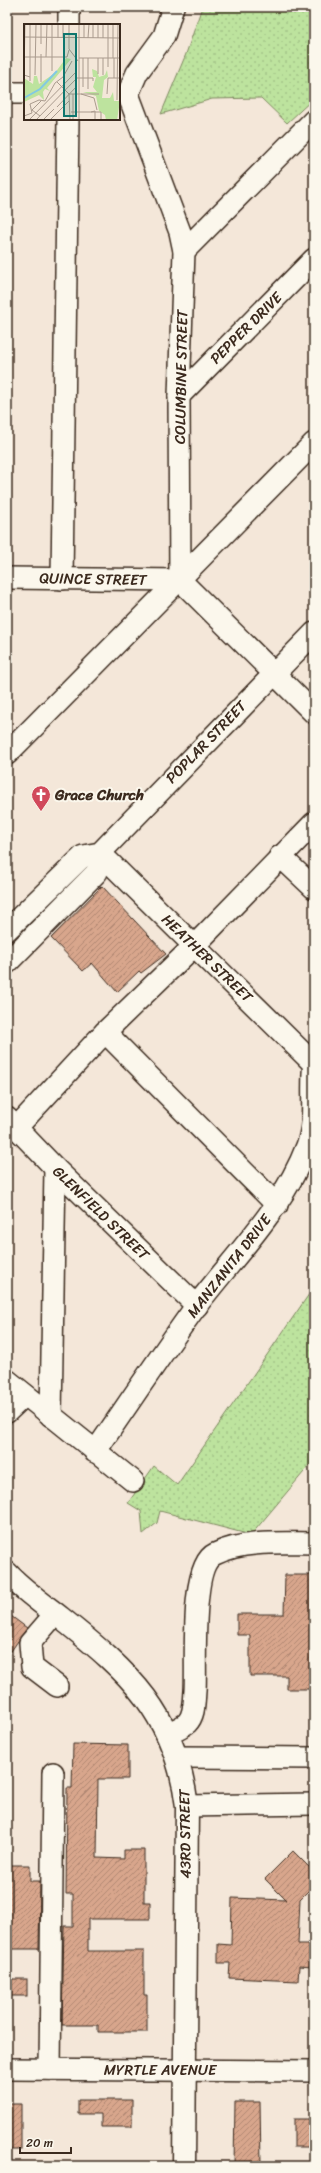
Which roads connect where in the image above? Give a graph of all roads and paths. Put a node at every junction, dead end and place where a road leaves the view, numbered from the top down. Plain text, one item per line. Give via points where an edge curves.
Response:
1 (69, 7) edge
2 (172, 7) edge
3 (69, 24) edge
4 (7, 93) edge
5 (24, 93) edge
6 (124, 94) edge
7 (68, 120) edge
8 (314, 120) edge
9 (184, 251) junction
10 (314, 259) edge
11 (179, 396) junction
12 (314, 443) edge
13 (7, 578) edge
14 (62, 579) junction
15 (180, 580) junction
16 (314, 633) edge
17 (274, 673) junction
18 (314, 713) edge
19 (7, 754) edge
20 (314, 823) edge
21 (100, 853) junction
22 (280, 856) junction
23 (314, 888) edge
24 (7, 930) edge
25 (194, 946) junction
26 (7, 963) edge
27 (105, 1032) junction
28 (314, 1063) edge
29 (12, 1122) edge
30 (55, 1168) junction
31 (277, 1205) junction
32 (197, 1306) junction
33 (7, 1380) edge
34 (26, 1395) junction
35 (7, 1412) edge
36 (51, 1416) junction
37 (95, 1452) junction
38 (132, 1481) dead end
39 (314, 1544) edge
40 (7, 1573) edge
41 (55, 1614) junction
42 (57, 1686) dead end
43 (168, 1734) junction
44 (177, 1757) junction
45 (314, 1758) edge
46 (53, 1773) dead end
47 (314, 1804) edge
48 (187, 1806) junction
49 (7, 2069) edge
50 (50, 2069) junction
51 (185, 2070) junction
52 (314, 2071) edge
53 (184, 2166) edge

1 - 3 street
2 - 6 street, COLUMBINE STREET via 164,36
4 - 5 street
6 - 9 street, COLUMBINE STREET via 180,232
7 - 14 street
8 - 9 street
9 - 11 street, COLUMBINE STREET
10 - 11 street, PEPPER DRIVE
11 - 15 street, COLUMBINE STREET
12 - 15 street
13 - 14 street, QUINCE STREET
14 - 15 street, QUINCE STREET
15 - 17 street
15 - 19 street
16 - 17 street, POPLAR STREET
17 - 18 street
17 - 21 street, POPLAR STREET
20 - 22 street
21 - 24 street via 83,856
21 - 25 street, HEATHER STREET
21 - 26 street via 97,872
22 - 23 street
22 - 25 street
25 - 27 street
25 - 28 street, HEATHER STREET
27 - 29 street
27 - 31 street
28 - 31 street, MANZANITA DRIVE via 313,1112 308,1145
29 - 30 street, GLENFIELD STREET
30 - 32 street, GLENFIELD STREET
30 - 36 street
31 - 32 street, MANZANITA DRIVE
32 - 37 street, MANZANITA DRIVE
33 - 34 street
34 - 35 street
34 - 36 street
36 - 37 street
37 - 38 street
39 - 43 street via 280,1543 238,1547 213,1554 203,1569 196,1596 193,1711 187,1723
40 - 41 main road, 43RD STREET
41 - 42 street via 30,1642 32,1667
41 - 43 main road, 43RD STREET via 106,1655 135,1684
43 - 44 main road, 43RD STREET
44 - 45 street
44 - 48 main road, 43RD STREET via 184,1780
46 - 50 street
47 - 48 street
48 - 51 main road, 43RD STREET
49 - 50 street, MYRTLE AVENUE
50 - 51 street, MYRTLE AVENUE
51 - 52 street, MYRTLE AVENUE
51 - 53 main road, 43RD STREET

